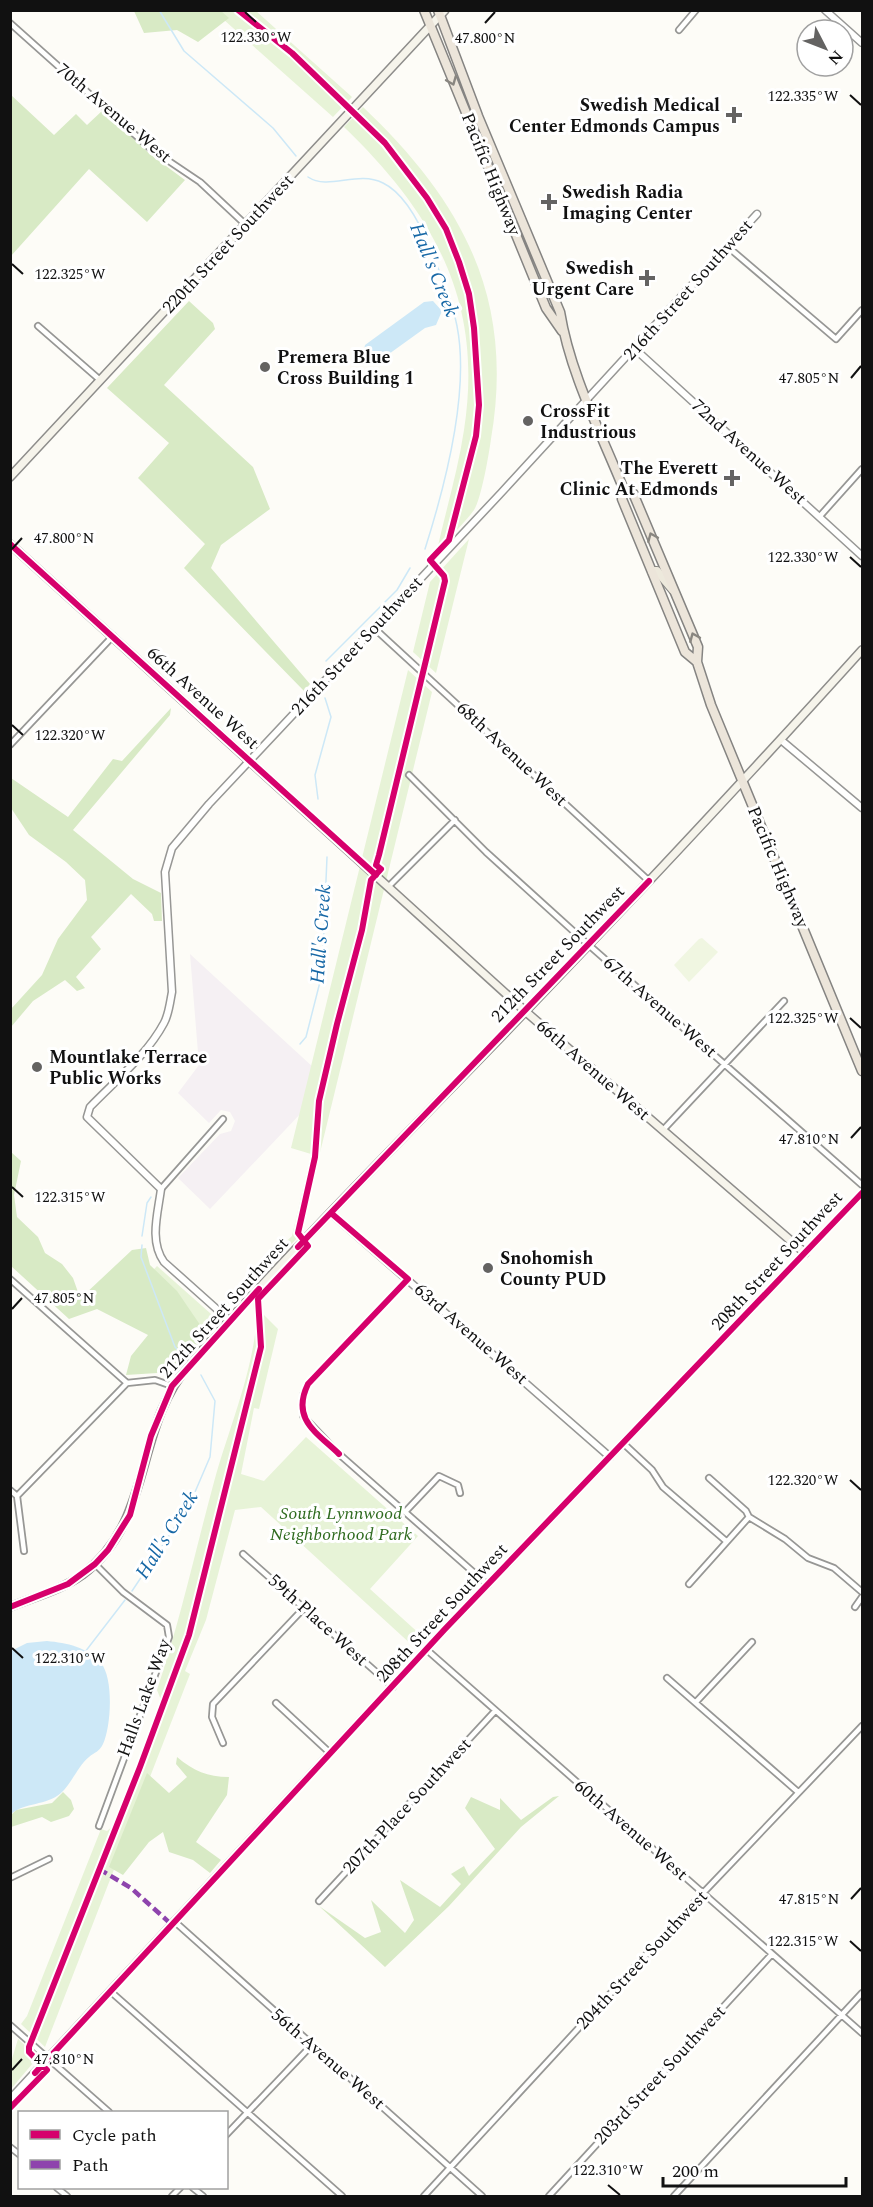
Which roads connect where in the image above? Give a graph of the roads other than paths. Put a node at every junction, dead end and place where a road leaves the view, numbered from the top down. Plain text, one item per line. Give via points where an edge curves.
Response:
1 (424, 10) edge
2 (696, 10) edge
3 (825, 10) edge
4 (441, 13) edge
5 (10, 23) edge
6 (431, 26) junction
7 (679, 30) dead end
8 (862, 44) edge
9 (757, 214) dead end
10 (246, 225) junction
11 (728, 246) junction
12 (862, 310) edge
13 (38, 326) dead end
14 (564, 334) junction
15 (635, 349) junction
16 (100, 380) junction
17 (587, 399) junction
18 (862, 469) edge
19 (10, 477) edge
20 (624, 490) junction
21 (820, 516) junction
22 (10, 544) edge
23 (862, 556) edge
24 (652, 571) junction
25 (674, 591) junction
26 (374, 628) junction
27 (113, 636) junction
28 (862, 650) edge
29 (697, 662) junction
30 (781, 740) junction
31 (10, 745) edge
32 (249, 761) junction
33 (409, 775) dead end
34 (743, 782) junction
35 (862, 808) edge
36 (455, 820) junction
37 (649, 881) junction
38 (388, 887) junction
39 (588, 945) junction
40 (784, 1001) dead end
41 (525, 1011) junction
42 (726, 1065) junction
43 (862, 1071) edge
44 (223, 1119) dead end
45 (663, 1130) junction
46 (862, 1185) edge
47 (161, 1189) junction
48 (862, 1192) edge
49 (331, 1213) junction
50 (805, 1253) junction
51 (10, 1279) edge
52 (408, 1279) junction
53 (229, 1320) junction
54 (127, 1383) junction
55 (172, 1386) junction
56 (624, 1443) junction
57 (610, 1457) junction
58 (709, 1478) dead end
59 (10, 1490) edge
60 (460, 1493) dead end
61 (17, 1496) junction
62 (405, 1512) junction
63 (749, 1517) junction
64 (726, 1541) junction
65 (24, 1551) dead end
66 (243, 1554) dead end
67 (95, 1564) junction
68 (689, 1584) dead end
69 (488, 1585) junction
70 (862, 1592) edge
71 (862, 1597) edge
72 (10, 1607) edge
73 (855, 1607) dead end
74 (304, 1608) junction
75 (752, 1642) dead end
76 (427, 1650) junction
77 (668, 1678) dead end
78 (393, 1687) junction
79 (696, 1702) junction
80 (276, 1703) dead end
81 (495, 1711) junction
82 (862, 1726) edge
83 (223, 1743) dead end
84 (330, 1753) junction
85 (798, 1792) junction
86 (99, 1826) dead end
87 (49, 1859) dead end
88 (10, 1878) edge
89 (704, 1893) junction
90 (319, 1901) dead end
91 (174, 1921) junction
92 (772, 1954) junction
93 (110, 1991) junction
94 (862, 1993) edge
95 (842, 2014) junction
96 (10, 2025) edge
97 (862, 2032) edge
98 (311, 2046) junction
99 (48, 2058) junction
100 (10, 2099) edge
101 (108, 2111) edge
102 (246, 2113) junction
103 (228, 2133) edge
104 (451, 2168) junction
105 (342, 2196) edge
106 (424, 2196) edge
107 (482, 2196) edge
108 (549, 2196) edge
109 (674, 2196) edge

1 - 6 highway, Pacific Highway
2 - 7 street
3 - 8 street
4 - 6 main road, 220th Street Southwest
4 - 14 highway, Pacific Highway via 478,116 560,312
5 - 10 street, 70th Avenue West via 151,149 200,182
6 - 10 main road, 220th Street Southwest
6 -> 14 highway, Pacific Highway via 546,308
9 - 11 street, 216th Street Southwest
10 - 16 main road, 220th Street Southwest
11 - 12 street via 836,339
11 - 15 street, 216th Street Southwest
13 - 16 street
14 - 17 highway, Pacific Highway
15 - 17 street, 216th Street Southwest
15 - 21 street, 72nd Avenue West
16 - 19 main road, 220th Street Southwest
17 - 20 highway, Pacific Highway
17 - 26 street, 216th Street Southwest
18 - 21 street
20 - 24 highway, Pacific Highway via 622,499
25 -> 20 highway, Pacific Highway via 633,493
21 - 23 street, 72nd Avenue West
22 - 27 main road, 66th Avenue West
24 - 25 main road via 659,572
24 - 29 highway, Pacific Highway via 685,652
29 -> 25 highway, Pacific Highway via 698,646
26 - 32 street, 216th Street Southwest
26 - 37 street, 68th Avenue West
27 - 31 street
27 - 32 main road, 66th Avenue West
28 - 30 main road, 212th Street Southwest
29 - 34 highway, Pacific Highway
30 - 34 main road, 212th Street Southwest
30 - 35 street
32 - 38 main road, 66th Avenue West
32 - 47 street, 216th Street Southwest via 172,848 165,872 172,992 164,1024 87,1114
33 - 36 street, 67th Avenue West
34 - 37 main road, 212th Street Southwest
34 - 43 highway, Pacific Highway
36 - 38 street
36 - 39 street, 67th Avenue West
37 - 39 main road, 212th Street Southwest
38 - 41 main road, 66th Avenue West
39 - 41 main road, 212th Street Southwest
39 - 42 street, 67th Avenue West
40 - 42 street
41 - 45 main road, 66th Avenue West
41 - 49 main road, 212th Street Southwest
42 - 45 street
42 - 46 street, 67th Avenue West
44 - 47 street
45 - 50 main road, 66th Avenue West
47 - 53 street via 156,1251
48 - 50 street, 208th Street Southwest
49 - 52 street, 63rd Avenue West
49 - 53 main road, 212th Street Southwest
50 - 56 street, 208th Street Southwest
51 - 54 street
52 - 57 street, 63rd Avenue West
52 - 62 street via 308,1384 302,1406 308,1424
53 - 55 main road, 212th Street Southwest
54 - 55 street via 155,1380
54 - 61 street
55 - 67 main road, 212th Street Southwest via 151,1436 130,1515
56 - 57 street, 208th Street Southwest
56 - 64 street via 652,1470 663,1487
57 - 69 street, 208th Street Southwest
58 - 63 street
59 - 61 street
60 - 62 street via 458,1485 439,1476
61 - 65 street
62 - 69 street
63 - 64 street
63 - 70 street via 808,1558 834,1568
64 - 68 street
66 - 74 street, 59th Place West
67 - 72 main road, 212th Street Southwest via 68,1584
67 - 86 street, Halls Lake Way via 123,1592 167,1625 169,1637
69 - 76 street, 208th Street Southwest
71 - 73 street
74 - 78 street, 59th Place West
74 - 83 street via 213,1704 212,1717
75 - 79 street
76 - 78 street, 208th Street Southwest
76 - 81 street, 60th Avenue West
77 - 79 street
78 - 84 street, 208th Street Southwest
79 - 85 street
80 - 84 street
81 - 89 street, 60th Avenue West
81 - 90 street, 207th Place Southwest
82 - 85 street, 204th Street Southwest
84 - 91 street, 208th Street Southwest
85 - 89 street, 204th Street Southwest
87 - 88 street
89 - 92 street, 60th Avenue West
89 - 104 street, 204th Street Southwest
91 - 93 street, 208th Street Southwest
91 - 98 street, 56th Avenue West
92 - 95 street, 60th Avenue West
92 - 108 street, 203rd Street Southwest
93 - 99 street, 208th Street Southwest
93 - 102 street
94 - 95 street
95 - 97 street, 60th Avenue West
95 - 109 street
96 - 99 street
98 - 102 street
98 - 104 street, 56th Avenue West
99 - 100 street, 208th Street Southwest
99 - 101 street
102 - 103 street
102 - 105 street
104 - 106 street, 204th Street Southwest
104 - 107 street, 56th Avenue West

